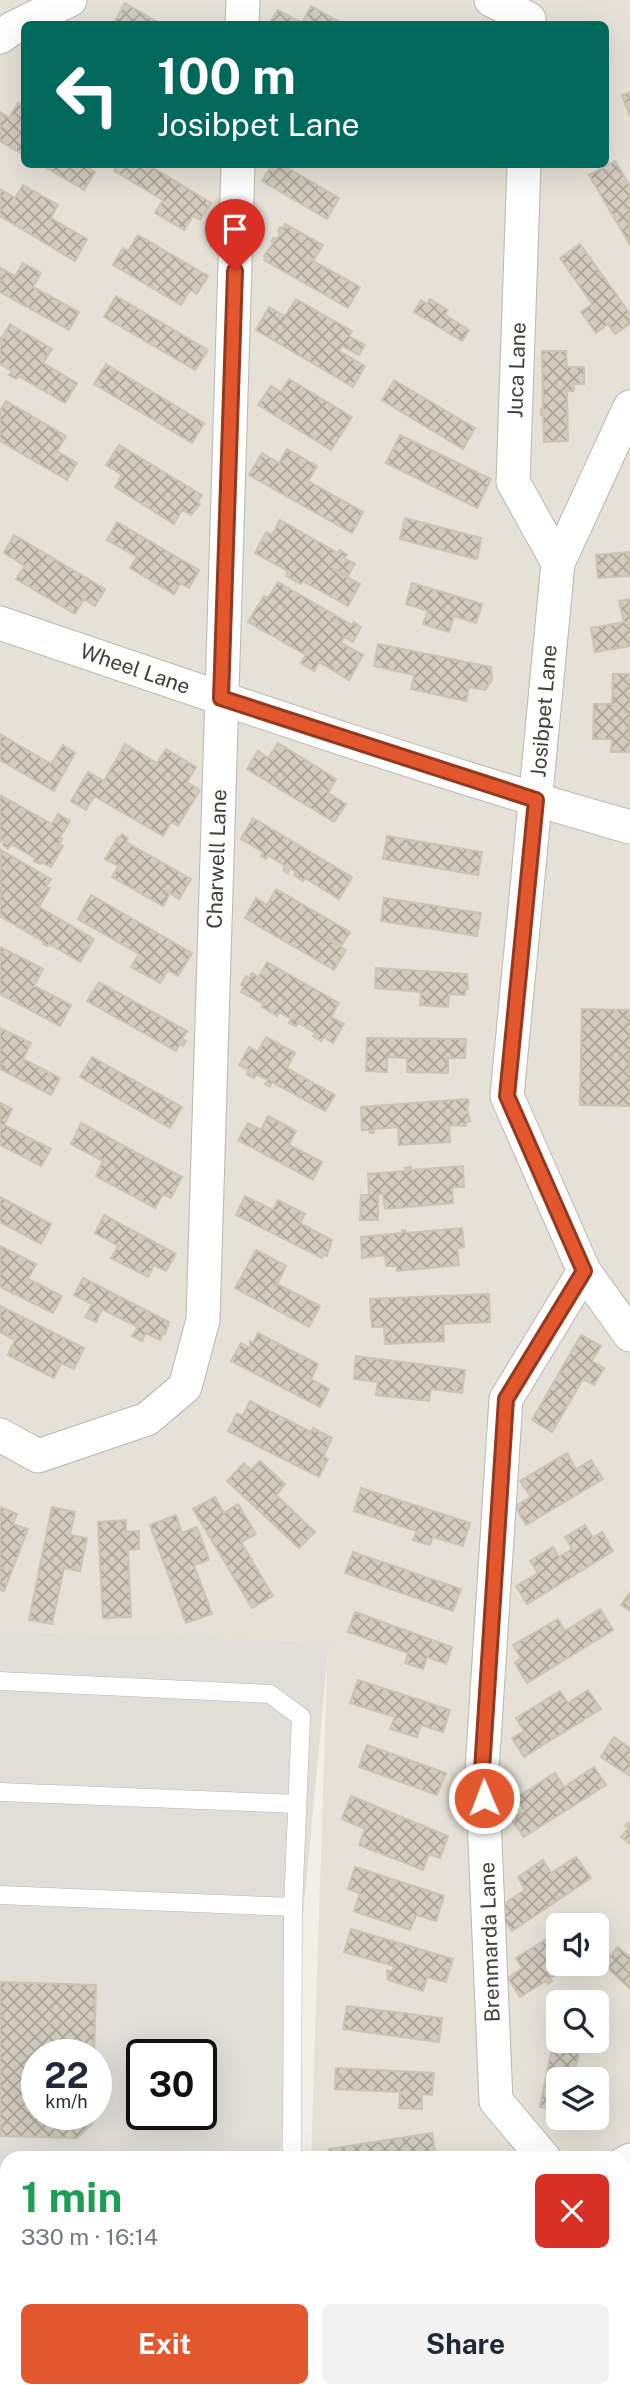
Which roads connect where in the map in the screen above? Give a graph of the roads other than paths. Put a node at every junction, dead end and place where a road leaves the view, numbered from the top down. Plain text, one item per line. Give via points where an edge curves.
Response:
1 (70, 0) edge
2 (243, 0) edge
3 (491, 0) edge
4 (529, 14) edge
5 (26, 21) edge
6 (242, 21) edge
7 (21, 23) edge
8 (0, 37) edge
9 (238, 168) edge
10 (524, 168) edge
11 (630, 407) edge
12 (619, 455) edge
13 (558, 563) junction
14 (0, 623) edge
15 (221, 698) junction
16 (536, 800) junction
17 (630, 827) edge
18 (584, 1271) junction
19 (630, 1335) edge
20 (0, 1435) edge
21 (0, 1681) edge
22 (0, 1792) edge
23 (297, 1804) junction
24 (0, 1895) edge
25 (293, 1907) junction
26 (292, 2151) edge
27 (541, 2151) edge

1 - 5 street
2 - 6 street
3 - 4 street
7 - 8 street
9 - 15 street, Charwell Lane
10 - 13 street, Juca Lane via 513,482
11 - 12 street, Josibpet Lane
12 - 13 street, Josibpet Lane
13 - 16 street, Josibpet Lane
14 - 15 street, Wheel Lane
15 - 16 street, Wheel Lane
15 - 20 street, Charwell Lane via 203,1320 185,1387 147,1419 38,1456
16 - 17 street, Wheel Lane
16 - 18 street, Josibpet Lane via 507,1096
18 - 19 street, Josibpet Lane
18 - 27 street, Brenmarda Lane via 506,1399 482,1770 496,2101
21 - 23 lane via 270,1695 300,1717
22 - 23 lane
23 - 25 lane
24 - 25 lane
25 - 26 lane

